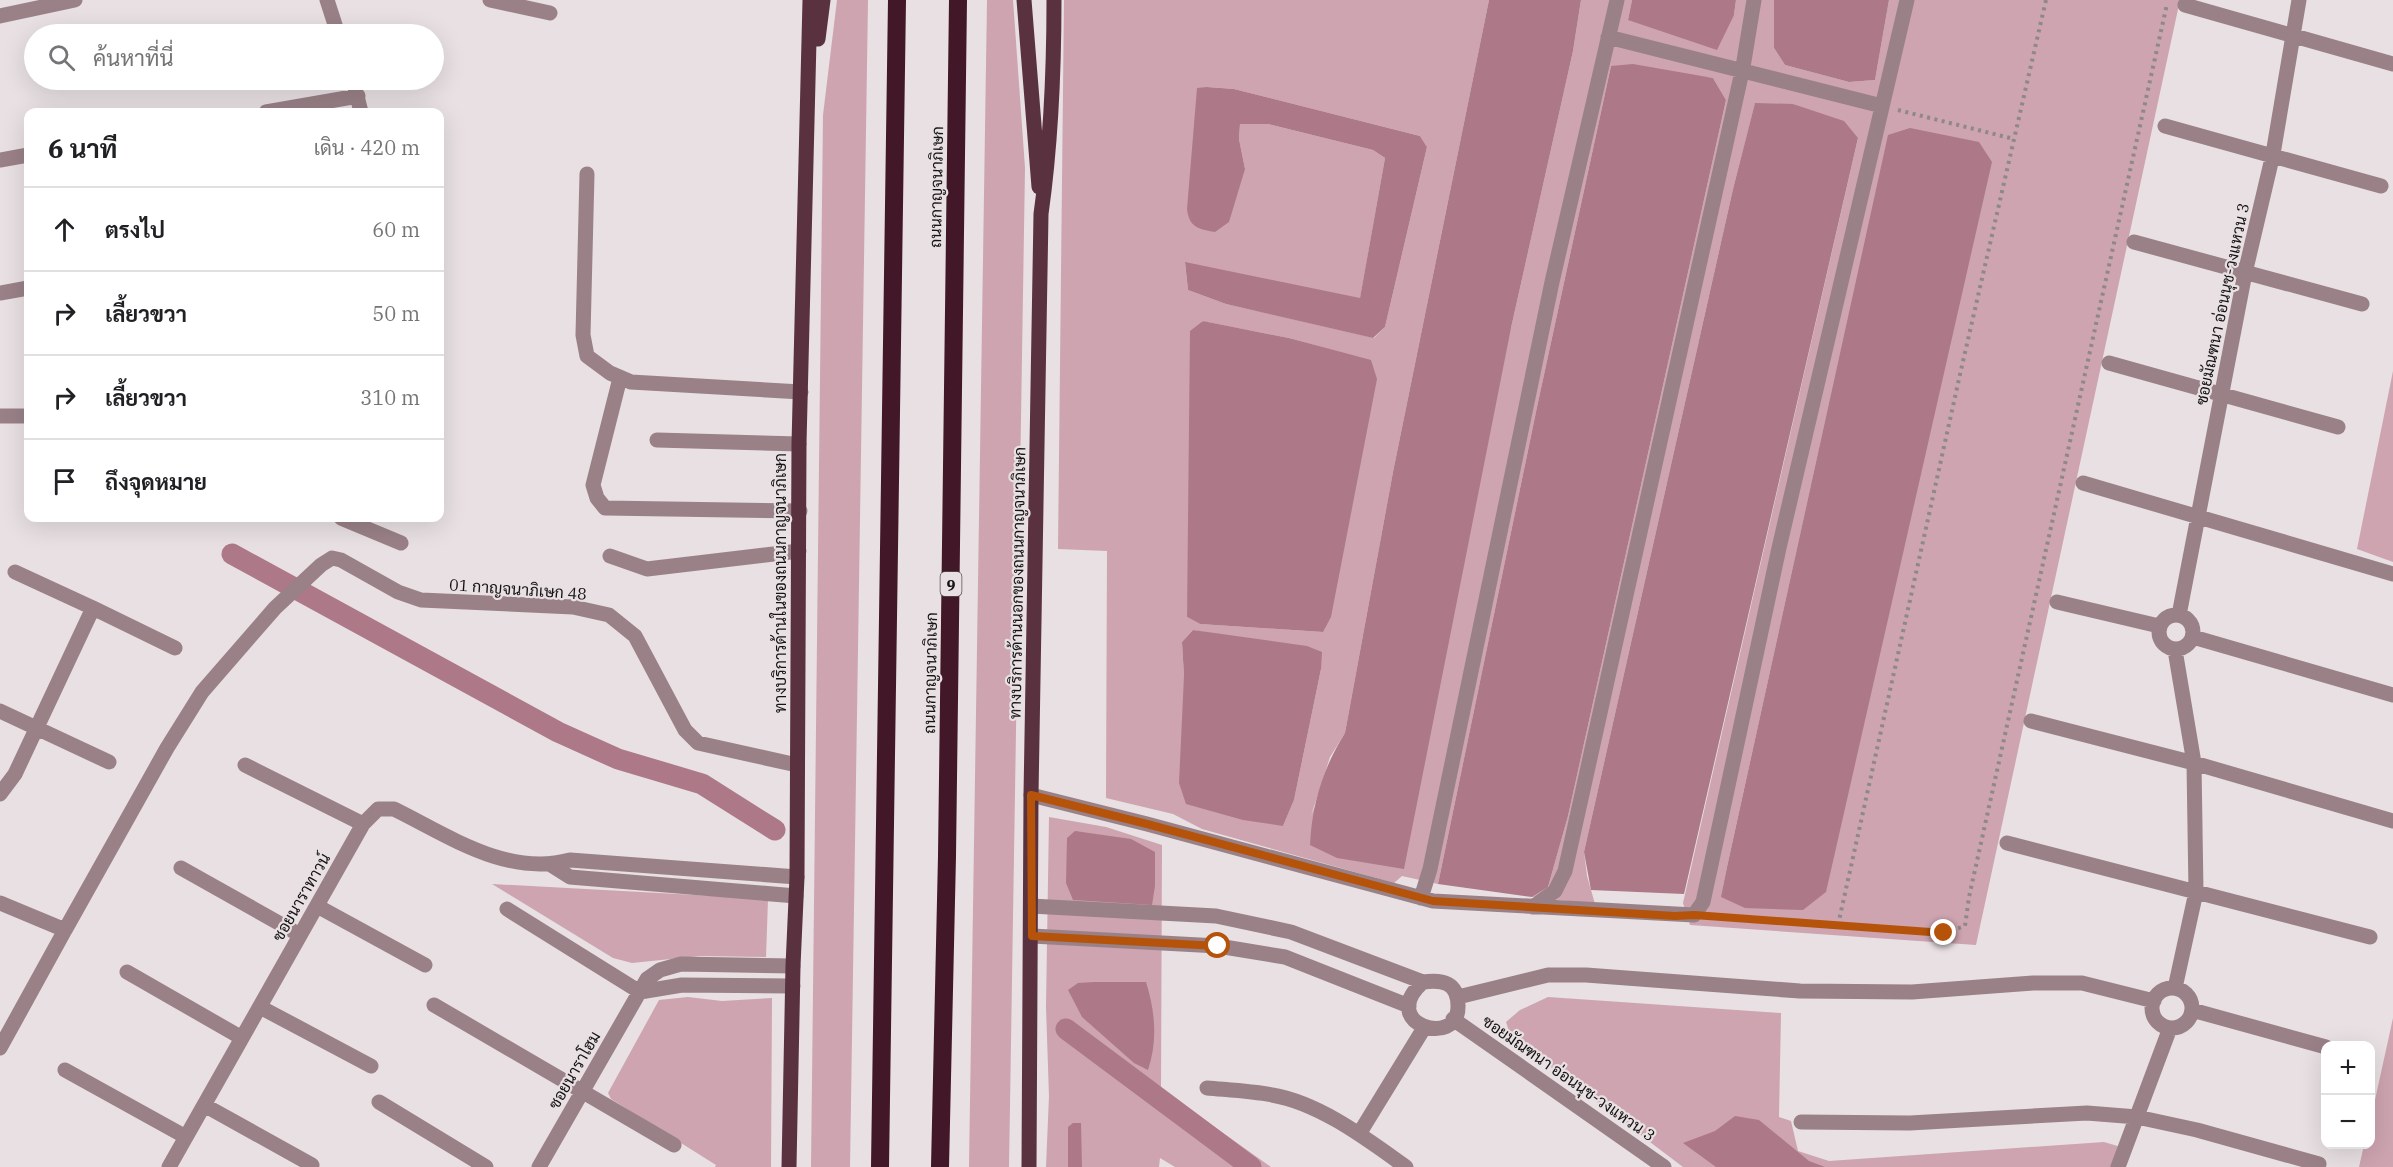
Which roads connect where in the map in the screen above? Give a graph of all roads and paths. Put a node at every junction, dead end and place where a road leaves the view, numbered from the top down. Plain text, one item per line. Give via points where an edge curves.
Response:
1 (75, 0) edge
2 (327, 0) edge
3 (490, 0) edge
4 (810, 0) edge
5 (824, 0) edge
6 (897, 0) edge
7 (958, 0) edge
8 (1024, 0) edge
9 (1054, 0) edge
10 (1617, 0) edge
11 (1754, 0) edge
12 (1907, 0) edge
13 (2046, 0) edge
14 (2168, 0) edge
15 (2299, 0) edge
16 (2185, 5) dead end
17 (550, 13) dead end
18 (0, 16) edge
19 (335, 24) edge
20 (2294, 35) junction
21 (1608, 38) junction
22 (2393, 64) edge
23 (1742, 71) junction
24 (356, 90) edge
25 (809, 95) junction
26 (358, 96) junction
27 (1882, 106) junction
28 (289, 108) edge
29 (360, 108) edge
30 (2165, 126) dead end
31 (2014, 139) junction
32 (2273, 154) junction
33 (24, 156) edge
34 (0, 160) edge
35 (586, 174) dead end
36 (2382, 186) dead end
37 (1041, 214) junction
38 (2134, 242) dead end
39 (2245, 273) junction
40 (24, 289) edge
41 (0, 293) edge
42 (2362, 304) dead end
43 (2109, 363) dead end
44 (620, 378) junction
45 (801, 392) junction
46 (2221, 393) junction
47 (0, 416) edge
48 (24, 416) edge
49 (2338, 427) dead end
50 (657, 440) dead end
51 (799, 444) junction
52 (2083, 483) dead end
53 (800, 512) junction
54 (2198, 517) junction
55 (350, 522) edge
56 (400, 543) dead end
57 (799, 550) junction
58 (610, 556) dead end
59 (15, 572) dead end
60 (2393, 574) edge
61 (2057, 602) dead end
62 (93, 608) junction
63 (2179, 615) junction
64 (2159, 626) junction
65 (2193, 637) junction
66 (175, 648) dead end
67 (2175, 650) junction
68 (2393, 695) edge
69 (0, 711) edge
70 (2031, 721) dead end
71 (36, 727) junction
72 (109, 762) dead end
73 (2194, 763) junction
74 (245, 765) dead end
75 (797, 765) junction
76 (0, 794) edge
77 (1031, 795) junction
78 (2393, 821) edge
79 (363, 824) junction
80 (2007, 843) dead end
81 (551, 865) junction
82 (181, 868) dead end
83 (797, 877) junction
84 (2196, 892) junction
85 (796, 896) junction
86 (1421, 898) junction
87 (0, 903) edge
88 (317, 906) junction
89 (1031, 906) junction
90 (1533, 907) junction
91 (507, 909) dead end
92 (1694, 915) junction
93 (1838, 925) junction
94 (64, 930) junction
95 (300, 935) junction
96 (1032, 936) junction
97 (2370, 937) dead end
98 (425, 965) dead end
99 (793, 966) junction
100 (127, 972) dead end
101 (1423, 982) junction
102 (793, 986) junction
103 (2175, 988) junction
104 (640, 992) junction
105 (1458, 997) junction
106 (2154, 1001) junction
107 (434, 1005) dead end
108 (1408, 1006) junction
109 (260, 1007) junction
110 (2192, 1010) junction
111 (1454, 1019) junction
112 (1424, 1028) junction
113 (2170, 1028) junction
114 (242, 1038) junction
115 (1, 1044) edge
116 (2321, 1046) edge
117 (371, 1066) dead end
118 (65, 1070) dead end
119 (1207, 1088) dead end
120 (583, 1092) junction
121 (379, 1102) dead end
122 (204, 1105) junction
123 (2137, 1117) junction
124 (1801, 1122) dead end
125 (1359, 1134) junction
126 (186, 1137) junction
127 (674, 1146) dead end
128 (2319, 1164) dead end
129 (312, 1165) dead end
130 (169, 1167) edge
131 (486, 1167) edge
132 (539, 1167) edge
133 (789, 1167) edge
134 (880, 1167) edge
135 (940, 1167) edge
136 (1029, 1167) edge
137 (1406, 1167) edge
138 (1664, 1167) edge
139 (2118, 1167) edge

1 - 18 street
2 - 19 street
3 - 17 street
4 - 25 main road, ทางบริการด้านในของถนนกาญจนาภิเษก
5 - 25 main road
6 - 134 highway
7 - 135 highway, ถนนกาญจนาภิเษก / 9
8 - 37 main road
9 - 37 main road, ทางบริการด้านนอกของถนนกาญจนาภิเษก via 1049,160
10 - 21 street
11 - 23 street
12 - 27 street
13 - 31 path
14 - 93 path via 1965,926 1944,933
15 - 20 street, ซอยมัณฑนา อ่อนนุช-วงแหวน 3
16 - 20 street
20 - 22 street
20 - 32 street, ซอยมัณฑนา อ่อนนุช-วงแหวน 3
21 - 23 street
21 - 86 street
23 - 27 street
23 - 90 street via 1565,871 1555,891
24 - 26 street
25 - 45 main road, ทางบริการด้านในของถนนกาญจนาภิเษก
26 - 28 street
26 - 29 street
27 - 31 path
27 - 92 street via 1779,548 1703,902
30 - 32 street
31 - 93 path
32 - 36 street
32 - 39 street, ซอยมัณฑนา อ่อนนุช-วงแหวน 3
33 - 34 street
35 - 44 street via 583,335 587,356
37 - 77 main road, ทางบริการด้านนอกของถนนกาญจนาภิเษก
38 - 39 street
39 - 42 street
39 - 46 street, ซอยมัณฑนา อ่อนนุช-วงแหวน 3
40 - 41 street
43 - 46 street
44 - 45 street via 679,386
44 - 53 street via 593,484 605,508
45 - 51 main road, ทางบริการด้านในของถนนกาญจนาภิเษก
46 - 49 street
46 - 54 street, ซอยมัณฑนา อ่อนนุช-วงแหวน 3
47 - 48 street
50 - 51 street
51 - 53 main road, ทางบริการด้านในของถนนกาญจนาภิเษก
52 - 54 street
53 - 57 main road, ทางบริการด้านในของถนนกาญจนาภิเษก
54 - 60 street
54 - 63 street, ซอยมัณฑนา อ่อนนุช-วงแหวน 3
55 - 56 street
57 - 58 street via 647,569
57 - 75 main road, ทางบริการด้านในของถนนกาญจนาภิเษก
59 - 62 street
61 - 64 street
62 - 66 street
62 - 71 street
63 - 64 street via 2168,617
63 - 65 street via 2188,621
64 - 67 street via 2161,642
65 - 67 street via 2186,646
65 - 68 street
67 - 73 street
69 - 71 street
70 - 73 street
71 - 72 street
71 - 76 street via 15,774
73 - 78 street
73 - 84 street
74 - 79 street
75 - 83 main road, ทางบริการด้านในของถนนกาญจนาภิเษก
75 - 94 street, 01 กาญจนาภิเษก 48 via 698,743 686,730 635,636 609,615 573,607 421,600 332,558 275,608 202,692
77 - 86 street
77 - 89 main road, ทางบริการด้านนอกของถนนกาญจนาภิเษก
79 - 81 street, ซอยนาราทาวน์ via 378,809 394,809 492,857 525,865
79 - 88 street, ซอยนาราทาวน์
80 - 84 street
81 - 83 street, ซอยนาราทาวน์ via 570,860
81 - 85 street, ซอยนาราทาวน์ via 570,877
82 - 95 street
83 - 85 main road, ทางบริการด้านในของถนนกาญจนาภิเษก
84 - 97 street
84 - 103 street
85 - 99 main road, ทางบริการด้านในของถนนกาญจนาภิเษก
86 - 90 street
87 - 94 street
88 - 95 street, ซอยนาราทาวน์
88 - 98 street
89 - 96 main road, ทางบริการด้านนอกของถนนกาญจนาภิเษก
89 - 101 street via 1216,916 1291,932
90 - 92 street
91 - 104 street
92 - 93 path
94 - 115 street
95 - 109 street, ซอยนาราทาวน์
96 - 108 street via 1218,946 1286,957
96 - 136 main road, ทางบริการด้านนอกของถนนกาญจนาภิเษก
99 - 102 main road, ทางบริการด้านในของถนนกาญจนาภิเษก
99 - 104 street, ซอยนาราโฮม via 681,964 660,970 647,979
100 - 114 street
101 - 105 street via 1437,980 1450,985
101 - 108 street via 1412,992
102 - 104 street via 682,985
102 - 133 main road, ทางบริการด้านในของถนนกาญจนาภิเษก
103 - 106 street via 2165,990
103 - 110 street via 2188,996
104 - 120 street, ซอยนาราโฮม
105 - 106 street via 1548,975 1586,975 1800,991 1912,992 2082,983
105 - 111 street
106 - 113 street via 2155,1019
107 - 120 street
108 - 112 street via 1413,1019
109 - 114 street, ซอยนาราทาวน์
109 - 117 street
110 - 113 street via 2183,1025
110 - 116 street
111 - 112 street via 1438,1029
111 - 138 street, ซอยมัณฑนา อ่อนนุช-วงแหวน 3
112 - 125 street
113 - 123 street
114 - 122 street, ซอยนาราทาวน์
118 - 126 street
119 - 125 street via 1273,1095 1298,1102
120 - 127 street
120 - 132 street, ซอยนาราโฮม
121 - 131 street
122 - 126 street, ซอยนาราทาวน์
122 - 129 street
123 - 124 street via 2087,1113 1910,1123
123 - 128 street
123 - 139 street
125 - 137 street
126 - 130 street, ซอยนาราทาวน์

